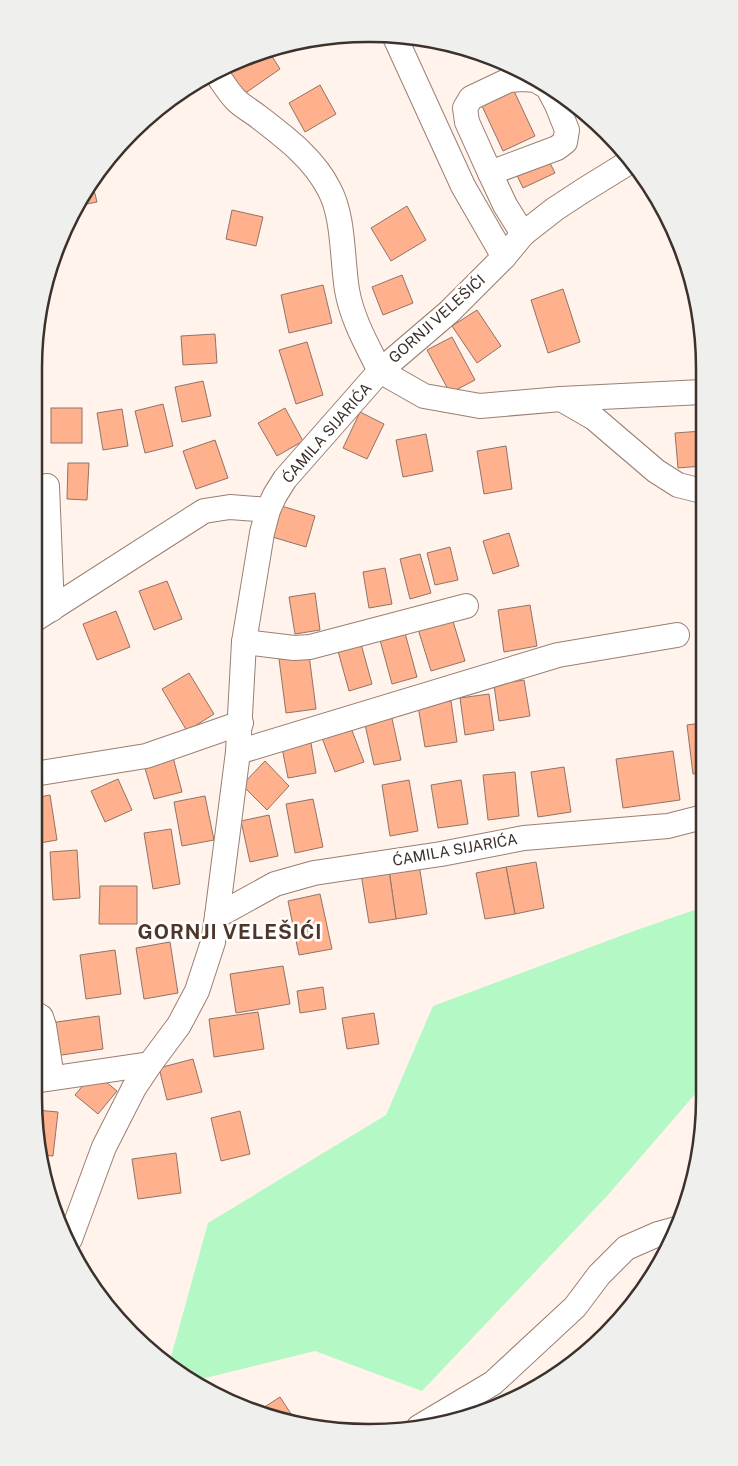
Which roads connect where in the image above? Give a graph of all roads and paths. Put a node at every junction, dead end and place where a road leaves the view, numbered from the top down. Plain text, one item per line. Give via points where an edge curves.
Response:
1 (398, 44) edge
2 (220, 79) edge
3 (519, 79) edge
4 (554, 101) edge
5 (624, 165) edge
6 (490, 173) junction
7 (524, 234) junction
8 (504, 257) junction
9 (380, 371) junction
10 (696, 392) edge
11 (561, 399) junction
12 (47, 486) dead end
13 (696, 490) edge
14 (268, 510) junction
15 (466, 606) dead end
16 (43, 615) edge
17 (677, 634) dead end
18 (244, 642) junction
19 (241, 723) junction
20 (238, 752) junction
21 (42, 773) edge
22 (696, 819) edge
23 (217, 916) junction
24 (42, 1020) edge
25 (150, 1064) junction
26 (43, 1080) edge
27 (666, 1232) edge
28 (72, 1233) edge
29 (440, 1415) edge

1 - 8 street via 463,186
2 - 9 street, GORNJI VELEŠIĆI via 236,100 284,137 320,171 331,191 337,210 347,291 361,332
3 - 6 street via 510,80 471,98 465,108 467,122
4 - 6 street via 567,130 565,142
5 - 7 street, GORNJI VELEŠIĆI via 555,209
6 - 7 street
7 - 8 street, GORNJI VELEŠIĆI
8 - 9 street, GORNJI VELEŠIĆI via 449,312
9 - 11 street via 424,396 480,406
9 - 14 street, ĆAMILA SIJARIĆA via 285,479
10 - 11 street
11 - 13 street via 594,418 656,471 678,485
12 - 16 street
14 - 16 street via 230,507 204,511
14 - 18 street, ĆAMILA SIJARIĆA
15 - 18 street via 310,647
17 - 20 street via 558,655
18 - 19 street, ĆAMILA SIJARIĆA
19 - 20 street, ĆAMILA SIJARIĆA
19 - 21 street via 146,756
20 - 23 street, ĆAMILA SIJARIĆA
22 - 23 street, ĆAMILA SIJARIĆA via 668,826 524,838 441,854 314,872 274,884
23 - 25 street, ĆAMILA SIJARIĆA via 197,991 179,1025
24 - 26 street
25 - 26 street
25 - 28 street, ĆAMILA SIJARIĆA via 104,1147
27 - 29 street via 626,1248 599,1275 575,1307 493,1383

